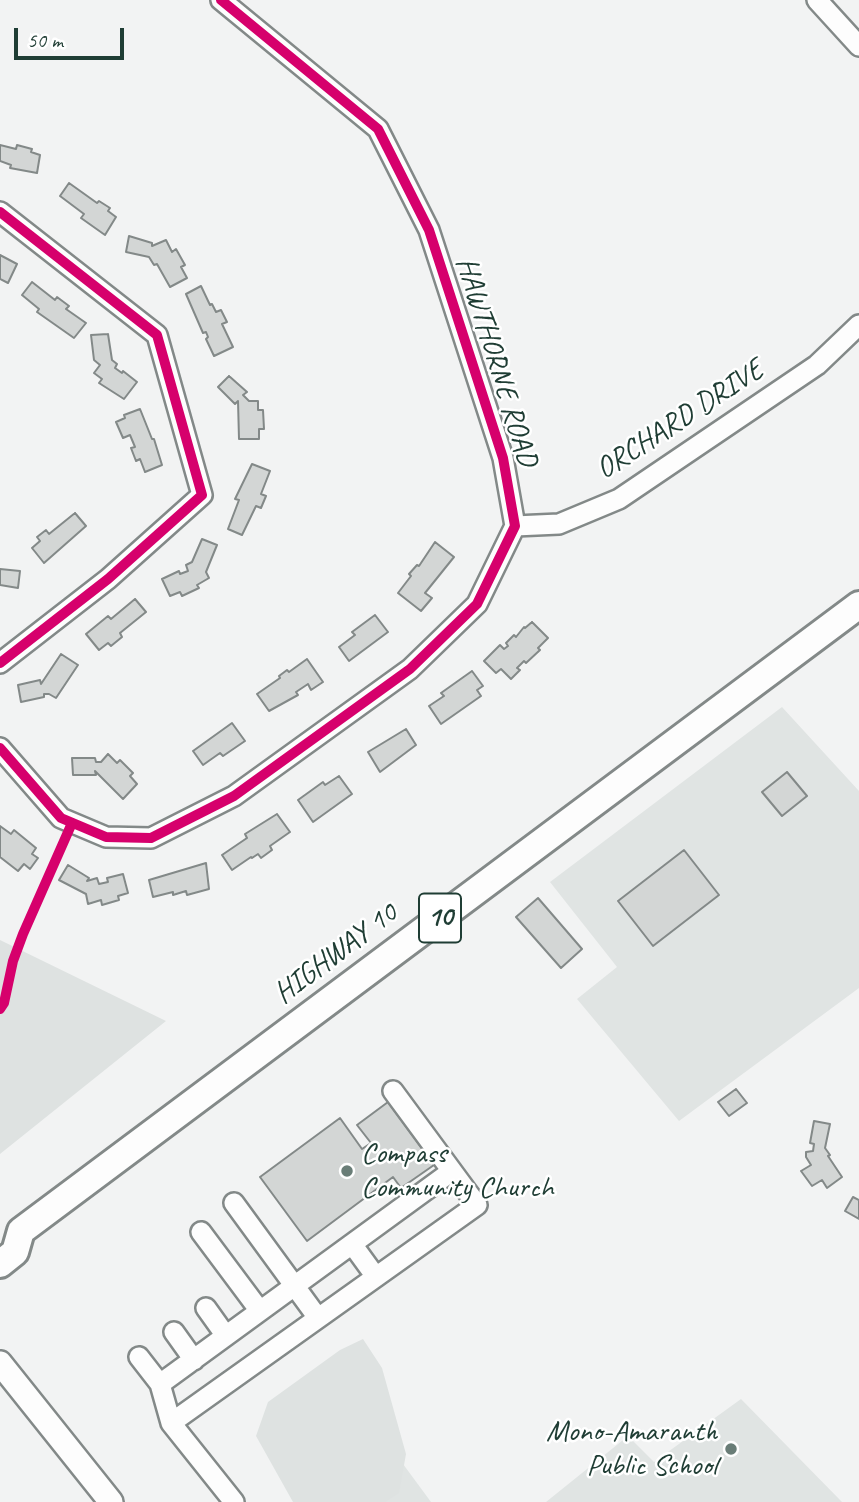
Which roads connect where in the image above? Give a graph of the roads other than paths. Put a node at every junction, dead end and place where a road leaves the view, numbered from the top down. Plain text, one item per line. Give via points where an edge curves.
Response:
1 (221, 0) edge
2 (817, 0) edge
3 (859, 46) edge
4 (0, 212) edge
5 (859, 325) edge
6 (515, 526) junction
7 (859, 605) edge
8 (0, 663) edge
9 (0, 748) edge
10 (393, 1091) dead end
11 (452, 1171) junction
12 (234, 1203) dead end
13 (10, 1231) edge
14 (201, 1231) dead end
15 (352, 1244) junction
16 (0, 1264) edge
17 (376, 1277) junction
18 (295, 1286) junction
19 (206, 1308) dead end
20 (260, 1311) junction
21 (318, 1318) junction
22 (174, 1332) dead end
23 (226, 1336) junction
24 (139, 1357) dead end
25 (194, 1360) junction
26 (0, 1363) edge
27 (160, 1384) junction
28 (171, 1423) junction
29 (111, 1502) edge
30 (234, 1502) edge

1 - 6 street, HAWTHORNE ROAD via 378,129 429,230 503,458
2 - 3 street
4 - 8 street via 157,335 202,495 108,579
5 - 6 street, ORCHARD DRIVE via 817,365 619,499 559,524
6 - 9 street via 477,604 410,669 234,796 151,838 106,837 61,818
7 - 13 highway, HIGHWAY 10 / 10
10 - 11 street
11 - 15 street
11 - 17 street via 477,1205
12 - 18 street
13 - 16 highway, HIGHWAY 10 / 10 via 15,1252
14 - 20 street
15 - 17 street
15 - 18 street
17 - 21 street
18 - 20 street
18 - 21 street
19 - 23 street
20 - 23 street
21 - 28 street
22 - 25 street
23 - 25 street
24 - 27 street
25 - 27 street
26 - 29 main road
27 - 28 street
28 - 30 street

